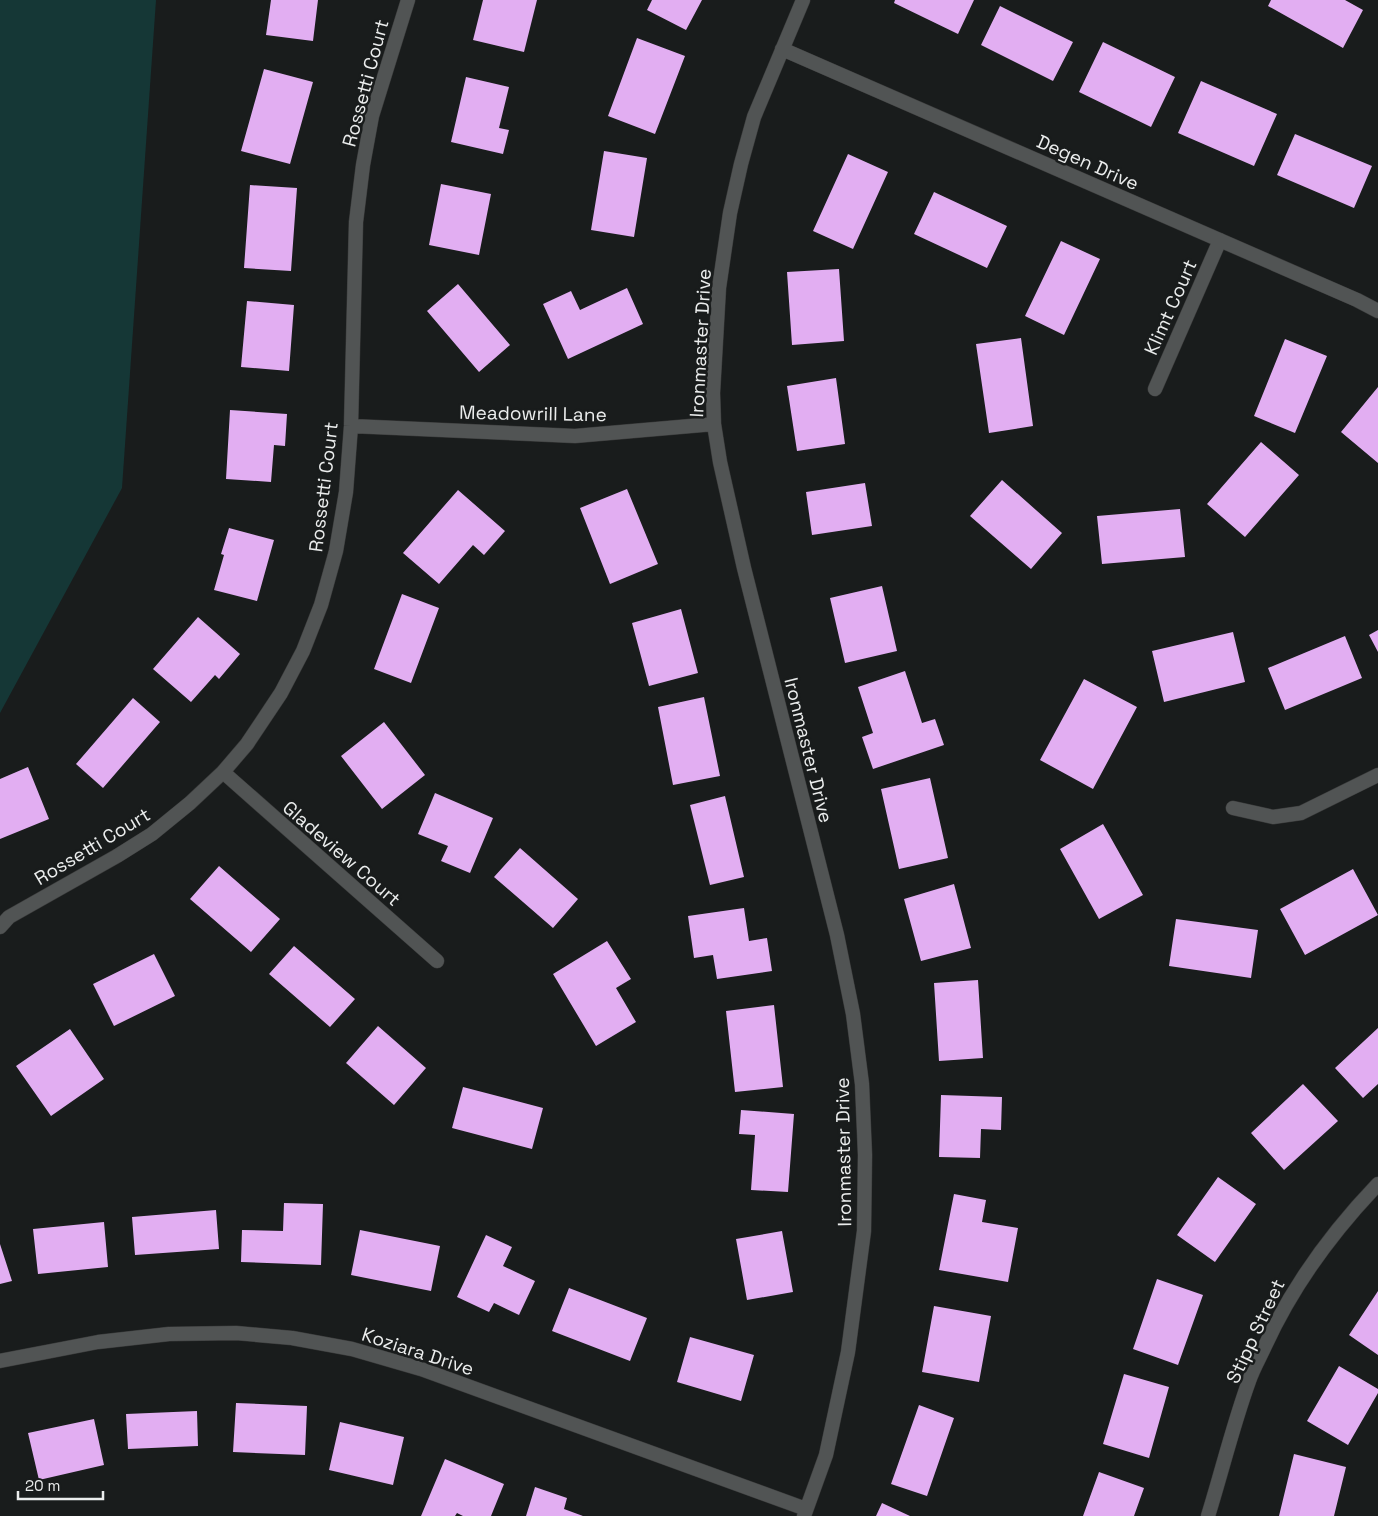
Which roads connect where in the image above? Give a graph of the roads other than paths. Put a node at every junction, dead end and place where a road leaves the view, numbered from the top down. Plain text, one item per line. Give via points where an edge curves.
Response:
1 (408, 0) edge
2 (803, 0) edge
3 (782, 49) junction
4 (1220, 240) junction
5 (1378, 311) edge
6 (1155, 389) dead end
7 (714, 424) junction
8 (351, 426) junction
9 (223, 772) junction
10 (1378, 776) edge
11 (1234, 808) dead end
12 (0, 927) edge
13 (437, 961) dead end
14 (1378, 1184) edge
15 (0, 1361) edge
16 (805, 1513) edge
17 (1208, 1516) edge

1 - 8 street, Rossetti Court via 372,116 363,165 356,222
2 - 3 street, Ironmaster Drive
3 - 4 street, Degen Drive
3 - 7 street, Ironmaster Drive via 754,117 730,213 719,288
4 - 5 street, Degen Drive
4 - 6 street, Klimt Court
7 - 8 street, Meadowrill Lane via 575,436
7 - 16 street, Ironmaster Drive via 744,568 837,935 853,1014 862,1084 866,1155 864,1231 848,1352 826,1455
8 - 9 street, Rossetti Court via 346,492 336,551 321,606 281,693 247,744
9 - 12 street, Rossetti Court via 152,834 9,917
9 - 13 street, Gladeview Court
10 - 11 street via 1301,813 1273,817
14 - 17 street, Stipp Street via 1322,1248 1279,1315 1249,1379
15 - 16 street, Koziara Drive via 98,1342 170,1334 236,1333 292,1338 352,1349 421,1369

